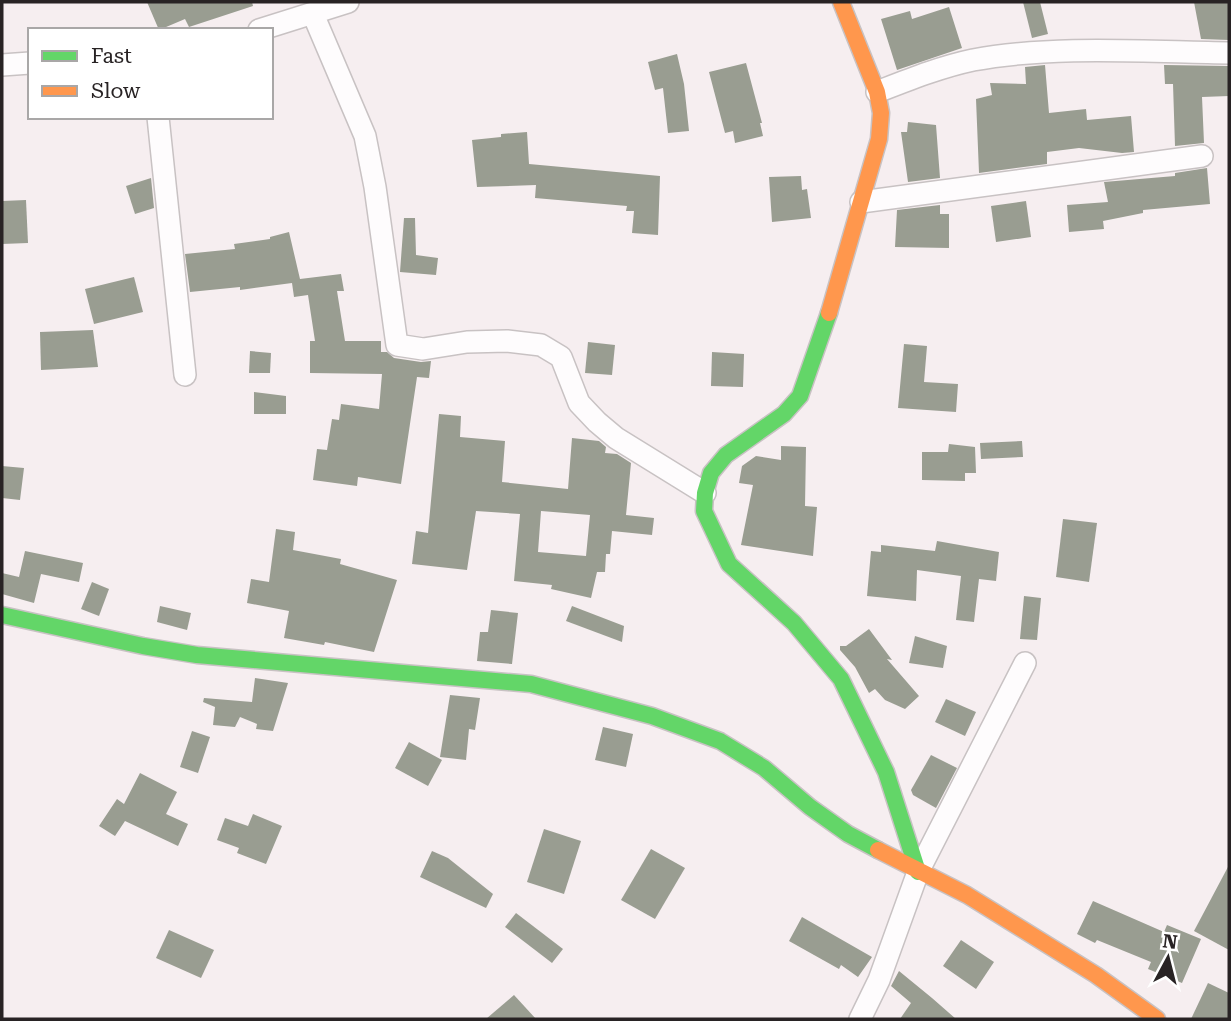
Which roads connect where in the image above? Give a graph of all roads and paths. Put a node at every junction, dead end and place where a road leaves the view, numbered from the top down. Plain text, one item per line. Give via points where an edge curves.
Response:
1 (348, 2) edge
2 (841, 2) edge
3 (313, 14) junction
4 (266, 28) edge
5 (1229, 53) edge
6 (28, 63) edge
7 (2, 65) edge
8 (877, 92) junction
9 (158, 119) edge
10 (1202, 156) dead end
11 (861, 202) junction
12 (185, 375) dead end
13 (705, 493) junction
14 (2, 615) edge
15 (1025, 663) dead end
16 (918, 872) junction
17 (860, 1019) edge
18 (1157, 1019) edge

1 - 3 street
2 - 8 street
3 - 4 street
3 - 13 street via 365,136 397,345 423,349 507,341 541,345 561,357 579,403 597,422
5 - 8 street via 1090,51 997,57 934,71
6 - 7 street
8 - 11 street via 879,139
9 - 12 street
10 - 11 street
11 - 13 street via 823,335 800,396 784,414 726,454 711,474
13 - 16 street via 704,511 729,564 794,623 841,679 886,772
14 - 16 street via 197,655 531,684 581,696 720,741 764,768 848,834
15 - 16 street
16 - 17 street via 879,981
16 - 18 street via 1002,916

